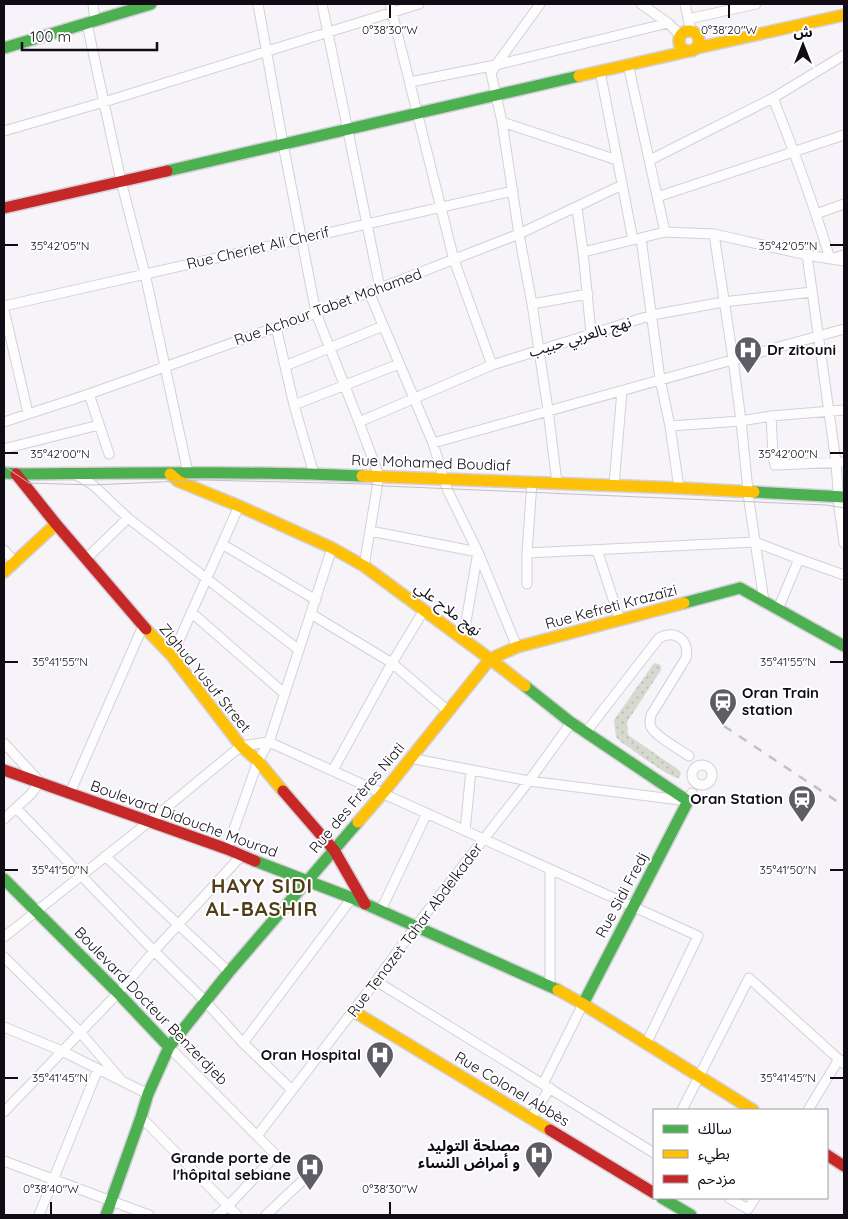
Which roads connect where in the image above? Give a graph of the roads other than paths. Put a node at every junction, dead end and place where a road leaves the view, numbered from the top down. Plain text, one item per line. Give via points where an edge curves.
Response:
1 (85, 4) edge
2 (151, 4) edge
3 (258, 4) edge
4 (322, 4) edge
5 (419, 4) edge
6 (540, 4) edge
7 (641, 4) edge
8 (685, 4) edge
9 (756, 4) edge
10 (391, 8) edge
11 (93, 13) edge
12 (844, 15) edge
13 (688, 19) junction
14 (668, 23) junction
15 (328, 32) junction
16 (686, 34) junction
17 (4, 48) edge
18 (693, 49) junction
19 (267, 51) junction
20 (844, 55) edge
21 (496, 64) junction
22 (628, 64) junction
23 (600, 71) junction
24 (410, 82) junction
25 (495, 95) junction
26 (773, 98) junction
27 (104, 102) junction
28 (418, 113) junction
29 (502, 122) junction
30 (347, 129) junction
31 (4, 131) edge
32 (844, 135) edge
33 (283, 144) junction
34 (795, 152) junction
35 (617, 160) junction
36 (650, 160) junction
37 (121, 181) junction
38 (622, 185) junction
39 (512, 190) junction
40 (658, 197) junction
41 (844, 204) edge
42 (440, 207) junction
43 (4, 208) edge
44 (577, 208) junction
45 (816, 214) junction
46 (367, 224) junction
47 (665, 232) junction
48 (520, 234) junction
49 (714, 234) junction
50 (301, 238) junction
51 (637, 239) junction
52 (583, 252) junction
53 (844, 254) edge
54 (807, 255) junction
55 (830, 259) junction
56 (454, 260) junction
57 (844, 261) edge
58 (145, 274) junction
59 (380, 288) junction
60 (369, 292) junction
61 (812, 292) junction
62 (588, 294) junction
63 (723, 302) junction
64 (532, 304) junction
65 (4, 308) edge
66 (316, 313) junction
67 (652, 315) junction
68 (383, 326) junction
69 (276, 327) junction
70 (844, 329) edge
71 (591, 334) junction
72 (818, 336) junction
73 (329, 348) junction
74 (538, 350) junction
75 (733, 359) junction
76 (400, 364) junction
77 (492, 365) junction
78 (165, 366) junction
79 (285, 366) junction
80 (660, 379) junction
81 (345, 386) junction
82 (622, 391) junction
83 (89, 394) junction
84 (413, 398) junction
85 (294, 405) junction
86 (548, 410) junction
87 (844, 410) edge
88 (828, 411) junction
89 (28, 413) junction
90 (771, 416) junction
91 (741, 420) junction
92 (4, 422) edge
93 (359, 422) junction
94 (99, 425) junction
95 (670, 426) junction
96 (433, 443) junction
97 (7, 448) dead end
98 (109, 454) dead end
99 (840, 462) edge
100 (188, 473) junction
101 (10, 474) edge
102 (75, 474) junction
103 (170, 474) junction
104 (314, 474) junction
105 (379, 476) junction
106 (445, 480) junction
107 (532, 482) junction
108 (557, 483) junction
109 (614, 485) junction
110 (679, 488) junction
111 (748, 492) junction
112 (841, 496) edge
113 (239, 506) junction
114 (128, 518) junction
115 (56, 524) junction
116 (370, 531) junction
117 (756, 542) junction
118 (844, 543) edge
119 (222, 544) junction
120 (332, 548) junction
121 (4, 550) edge
122 (597, 550) junction
123 (478, 552) junction
124 (528, 553) junction
125 (86, 559) junction
126 (799, 559) junction
127 (14, 561) junction
128 (364, 566) junction
129 (4, 572) edge
130 (844, 575) edge
131 (206, 578) junction
132 (527, 584) dead end
133 (316, 600) junction
134 (764, 601) junction
135 (778, 609) junction
136 (424, 610) junction
137 (191, 612) junction
138 (311, 614) junction
139 (620, 620) junction
140 (143, 626) junction
141 (463, 638) junction
142 (844, 646) edge
143 (517, 647) junction
144 (299, 650) junction
145 (172, 656) junction
146 (490, 659) junction
147 (392, 663) junction
148 (285, 694) junction
149 (448, 711) junction
150 (571, 722) junction
151 (586, 732) junction
152 (4, 742) edge
153 (270, 742) junction
154 (241, 746) junction
155 (689, 756) junction
156 (410, 758) junction
157 (258, 761) junction
158 (706, 765) junction
159 (4, 770) edge
160 (332, 770) junction
161 (471, 770) junction
162 (696, 779) junction
163 (529, 781) junction
164 (40, 782) junction
165 (70, 793) junction
166 (383, 793) junction
167 (690, 797) junction
168 (16, 808) junction
169 (427, 813) junction
170 (4, 819) edge
171 (150, 821) junction
172 (465, 831) junction
173 (484, 839) junction
174 (227, 849) junction
175 (334, 850) junction
176 (105, 856) junction
177 (241, 856) junction
178 (550, 869) junction
179 (80, 876) junction
180 (4, 879) edge
181 (308, 881) junction
182 (352, 898) junction
183 (365, 904) junction
184 (633, 906) junction
185 (381, 910) junction
186 (36, 911) junction
187 (177, 924) junction
188 (416, 926) junction
189 (4, 937) edge
190 (154, 951) junction
191 (4, 957) edge
192 (228, 972) junction
193 (376, 981) junction
194 (550, 986) junction
195 (118, 992) junction
196 (205, 1001) junction
197 (583, 1004) junction
198 (353, 1011) junction
199 (4, 1027) edge
200 (80, 1032) junction
201 (243, 1043) junction
202 (646, 1044) junction
203 (169, 1047) junction
204 (62, 1051) junction
205 (842, 1061) edge
206 (98, 1069) junction
207 (699, 1077) junction
208 (122, 1081) junction
209 (546, 1086) junction
210 (292, 1090) junction
211 (148, 1094) junction
212 (683, 1109) edge
213 (751, 1109) edge
214 (809, 1109) edge
215 (4, 1112) edge
216 (141, 1117) junction
217 (531, 1118) junction
218 (257, 1136) junction
219 (653, 1152) edge
220 (828, 1156) edge
221 (4, 1161) edge
222 (844, 1166) edge
223 (54, 1180) junction
224 (302, 1181) dead end
225 (653, 1192) edge
226 (664, 1199) edge
227 (730, 1199) edge
228 (755, 1199) edge
229 (112, 1202) junction
230 (228, 1206) junction
231 (750, 1212) edge
232 (39, 1215) edge
233 (106, 1215) edge
234 (149, 1215) edge
235 (217, 1215) edge
236 (237, 1215) edge
237 (266, 1215) edge
238 (691, 1215) edge

1 - 11 street
2 - 11 main road
3 - 19 street
4 - 15 street
5 - 10 street
6 - 21 street
7 - 14 street
8 - 13 street
9 - 13 street
10 - 15 street
10 - 24 street
11 - 17 main road
11 - 27 street
12 - 18 main road
13 - 16 street
14 - 16 street
14 - 21 street
15 - 19 street
15 - 30 street
16 - 18 main road via 680,41 681,47
16 - 18 main road via 699,38
18 - 22 main road
19 - 27 street
19 - 33 street
20 - 26 street
21 - 24 street
21 - 25 street via 491,73
22 - 23 main road
22 - 36 street
23 - 25 main road
23 - 35 street
24 - 28 street
25 - 28 main road
25 - 29 street
26 - 34 street
26 - 36 street
27 - 31 street
27 - 37 street
28 - 30 main road
28 - 42 street
29 - 35 street
29 - 39 street
30 - 33 main road
30 - 46 street
32 - 34 street
33 - 37 main road
33 - 50 street
34 - 40 street
34 - 45 street
35 - 38 street
36 - 40 street
37 - 43 main road
37 - 58 street
38 - 44 street, Rue Achour Tabet Mohamed
38 - 51 street
39 - 42 street, Rue Cheriet Ali Cherif
39 - 48 street
40 - 47 street
41 - 45 street
42 - 46 street, Rue Cheriet Ali Cherif
42 - 56 street
44 - 48 street, Rue Achour Tabet Mohamed
44 - 52 street
45 - 55 street
46 - 50 street, Rue Cheriet Ali Cherif
46 - 59 street
47 - 49 street
47 - 51 street
48 - 56 street, Rue Achour Tabet Mohamed
48 - 64 street
49 - 54 street
49 - 63 street
50 - 58 street, Rue Cheriet Ali Cherif
50 - 66 street
51 - 52 street
51 - 67 street
52 - 62 street
53 - 55 street
54 - 55 street
54 - 61 street
55 - 57 street
56 - 59 street, Rue Achour Tabet Mohamed
56 - 77 street
58 - 65 street, Rue Cheriet Ali Cherif
58 - 78 street
59 - 60 street, Rue Achour Tabet Mohamed
60 - 66 street, Rue Achour Tabet Mohamed
60 - 68 street
61 - 63 street, نهج بالعربي حبيب
61 - 72 street
62 - 64 street
62 - 71 street
63 - 67 street, نهج بالعربي حبيب
63 - 75 street
64 - 74 street
65 - 89 street
66 - 69 street, Rue Achour Tabet Mohamed
66 - 73 street
67 - 71 street, نهج بالعربي حبيب
67 - 80 street
68 - 73 street
68 - 76 street
69 - 78 street, Rue Achour Tabet Mohamed
69 - 79 street
70 - 72 street
71 - 74 street, نهج بالعربي حبيب
72 - 75 street
72 - 88 street
73 - 79 street
73 - 81 street
74 - 77 street, نهج بالعربي حبيب
74 - 86 street
75 - 80 street
75 - 91 street
76 - 81 street
76 - 84 street
77 - 84 street, نهج بالعربي حبيب
78 - 83 street, Rue Achour Tabet Mohamed
78 - 100 street
79 - 85 street
80 - 82 street
80 - 95 street
81 - 85 street
81 - 93 street
82 - 86 street
82 - 109 street
83 - 89 street, Rue Achour Tabet Mohamed
83 - 94 street
84 - 93 street, نهج بالعربي حبيب
84 - 96 street
85 - 104 street
86 - 96 street
86 - 108 street
87 - 88 street
88 - 90 street
88 - 99 street
89 - 92 street, Rue Achour Tabet Mohamed
90 - 91 street
90 - 99 street via 775,465
91 - 95 street
91 - 111 street
93 - 105 street
94 - 97 street
94 - 98 street
95 - 110 street
96 - 106 street
99 - 112 street
100 - 103 main road, Rue Mohamed Boudiaf
100 - 104 main road, Rue Mohamed Boudiaf
101 - 102 main road, Rue Mohamed Boudiaf
101 - 115 main road, Zighud Yusuf Street
102 - 103 main road, Rue Mohamed Boudiaf
102 - 114 street via 93,485
103 - 113 main road, نهج ملاح علي via 178,481
104 - 105 main road, Rue Mohamed Boudiaf
105 - 106 main road, Rue Mohamed Boudiaf
105 - 116 street
106 - 107 main road, Rue Mohamed Boudiaf
106 - 123 street
107 - 108 main road, Rue Mohamed Boudiaf
107 - 124 street
108 - 109 main road, Rue Mohamed Boudiaf
109 - 110 main road, Rue Mohamed Boudiaf
110 - 111 main road, Rue Mohamed Boudiaf
111 - 112 main road, Rue Mohamed Boudiaf
111 - 117 street
112 - 118 street
113 - 119 street
113 - 120 main road, نهج ملاح علي
114 - 125 street
114 - 131 street
115 - 125 main road, Zighud Yusuf Street
115 - 127 main road
116 - 123 street
116 - 128 street
117 - 122 street
117 - 126 street
117 - 134 street
119 - 131 street
119 - 133 street
120 - 128 main road, نهج ملاح علي
120 - 133 street
121 - 127 street
122 - 124 street
122 - 139 street
123 - 141 street
123 - 143 street
124 - 132 street
125 - 140 main road, Zighud Yusuf Street
126 - 130 street
126 - 135 street
127 - 129 main road
128 - 136 main road, نهج ملاح علي
131 - 137 street
131 - 144 street
133 - 138 street
134 - 135 main road
134 - 139 main road, Rue Kefreti Krazaïzi via 740,588
135 - 142 main road
136 - 141 main road, نهج ملاح علي
136 - 147 street
137 - 145 street
137 - 148 street
138 - 144 street
138 - 147 street
139 - 143 main road, Rue Kefreti Krazaïzi
140 - 145 main road, Zighud Yusuf Street
140 - 165 street
141 - 146 main road, نهج ملاح علي
143 - 146 main road, Rue Kefreti Krazaïzi
144 - 148 street
145 - 154 main road, Zighud Yusuf Street
146 - 149 main road, Rue des Frères Niati
146 - 150 main road, نهج ملاح علي
147 - 149 street
147 - 160 street
148 - 153 street
149 - 156 main road, Rue des Frères Niati
150 - 151 main road, نهج ملاح علي
150 - 163 street, Rue Tenazet Tahar Abdelkader
151 - 155 street via 659,638 675,635 684,642 688,652 651,715 650,724 656,734
151 - 167 main road, نهج ملاح علي
152 - 164 street
153 - 154 street
153 - 157 street
153 - 160 street
154 - 157 main road, Zighud Yusuf Street
154 - 171 street
155 - 158 street
155 - 162 street
156 - 161 street
156 - 166 main road, Rue des Frères Niati
157 - 174 street
157 - 175 main road, Zighud Yusuf Street
158 - 162 street via 696,766
158 - 162 street via 712,770 713,777 709,782
159 - 164 main road, Boulevard Didouche Mourad
160 - 166 street
161 - 163 street
161 - 172 street
162 - 167 street
163 - 167 street
163 - 173 street, Rue Tenazet Tahar Abdelkader
164 - 165 main road, Boulevard Didouche Mourad
164 - 168 street
165 - 171 main road, Boulevard Didouche Mourad
166 - 169 street
166 - 175 main road, Rue des Frères Niati
167 - 184 main road, Rue Sidi Fredj
168 - 170 street
168 - 179 street
169 - 172 street
169 - 185 street
171 - 174 main road, Boulevard Didouche Mourad
171 - 176 street
172 - 173 street
173 - 178 street
173 - 188 street, Rue Tenazet Tahar Abdelkader
174 - 177 main road, Boulevard Didouche Mourad
175 - 181 main road, Rue des Frères Niati
175 - 183 main road, Zighud Yusuf Street
176 - 179 street
176 - 187 street
177 - 181 main road, Boulevard Didouche Mourad
177 - 187 street
178 - 184 street
178 - 194 street
179 - 186 street
179 - 190 street
180 - 186 main road, Boulevard Docteur Benzerdjeb
181 - 182 main road, Boulevard Didouche Mourad
181 - 192 main road, Rue des Frères Niati
182 - 183 main road, Boulevard Didouche Mourad
182 - 201 street
183 - 185 main road, Boulevard Didouche Mourad
184 - 197 main road, Rue Sidi Fredj
184 - 202 street via 698,936
185 - 188 main road, Boulevard Didouche Mourad
186 - 189 street
186 - 195 main road, Boulevard Docteur Benzerdjeb
187 - 190 street
187 - 192 street
188 - 193 street, Rue Tenazet Tahar Abdelkader
188 - 194 main road, Boulevard Didouche Mourad
190 - 195 street
190 - 196 street
191 - 200 street
192 - 196 main road, Rue des Frères Niati
193 - 198 street, Rue Tenazet Tahar Abdelkader
193 - 209 street
194 - 197 main road, Boulevard Didouche Mourad
195 - 200 street
195 - 203 main road, Boulevard Docteur Benzerdjeb
196 - 201 street
196 - 203 main road, Rue des Frères Niati
197 - 202 main road, Boulevard Didouche Mourad
197 - 209 street
198 - 210 street, Rue Tenazet Tahar Abdelkader
198 - 217 main road, Rue Colonel Abbès
199 - 204 street
200 - 204 street
200 - 208 street
201 - 210 street
202 - 207 main road, Boulevard Didouche Mourad
203 - 211 main road, Rue des Frères Niati
203 - 218 street, Boulevard Docteur Benzerdjeb
204 - 206 street
204 - 215 street
205 - 207 street via 750,978
205 - 214 street
206 - 208 street
206 - 223 street
207 - 212 street
207 - 213 main road, Boulevard Didouche Mourad
208 - 211 street
209 - 217 street
209 - 219 street
210 - 218 street, Rue Tenazet Tahar Abdelkader
211 - 216 main road, Rue des Frères Niati
216 - 229 main road, Rue des Frères Niati
216 - 230 street
217 - 225 main road, Rue Colonel Abbès
218 - 230 street, Boulevard Docteur Benzerdjeb via 276,1155
220 - 222 main road
221 - 223 street
223 - 229 street
223 - 232 street
224 - 237 street
226 - 238 main road
227 - 231 street
228 - 231 street
229 - 233 main road, Rue des Frères Niati
229 - 234 street
230 - 235 street
230 - 236 street

